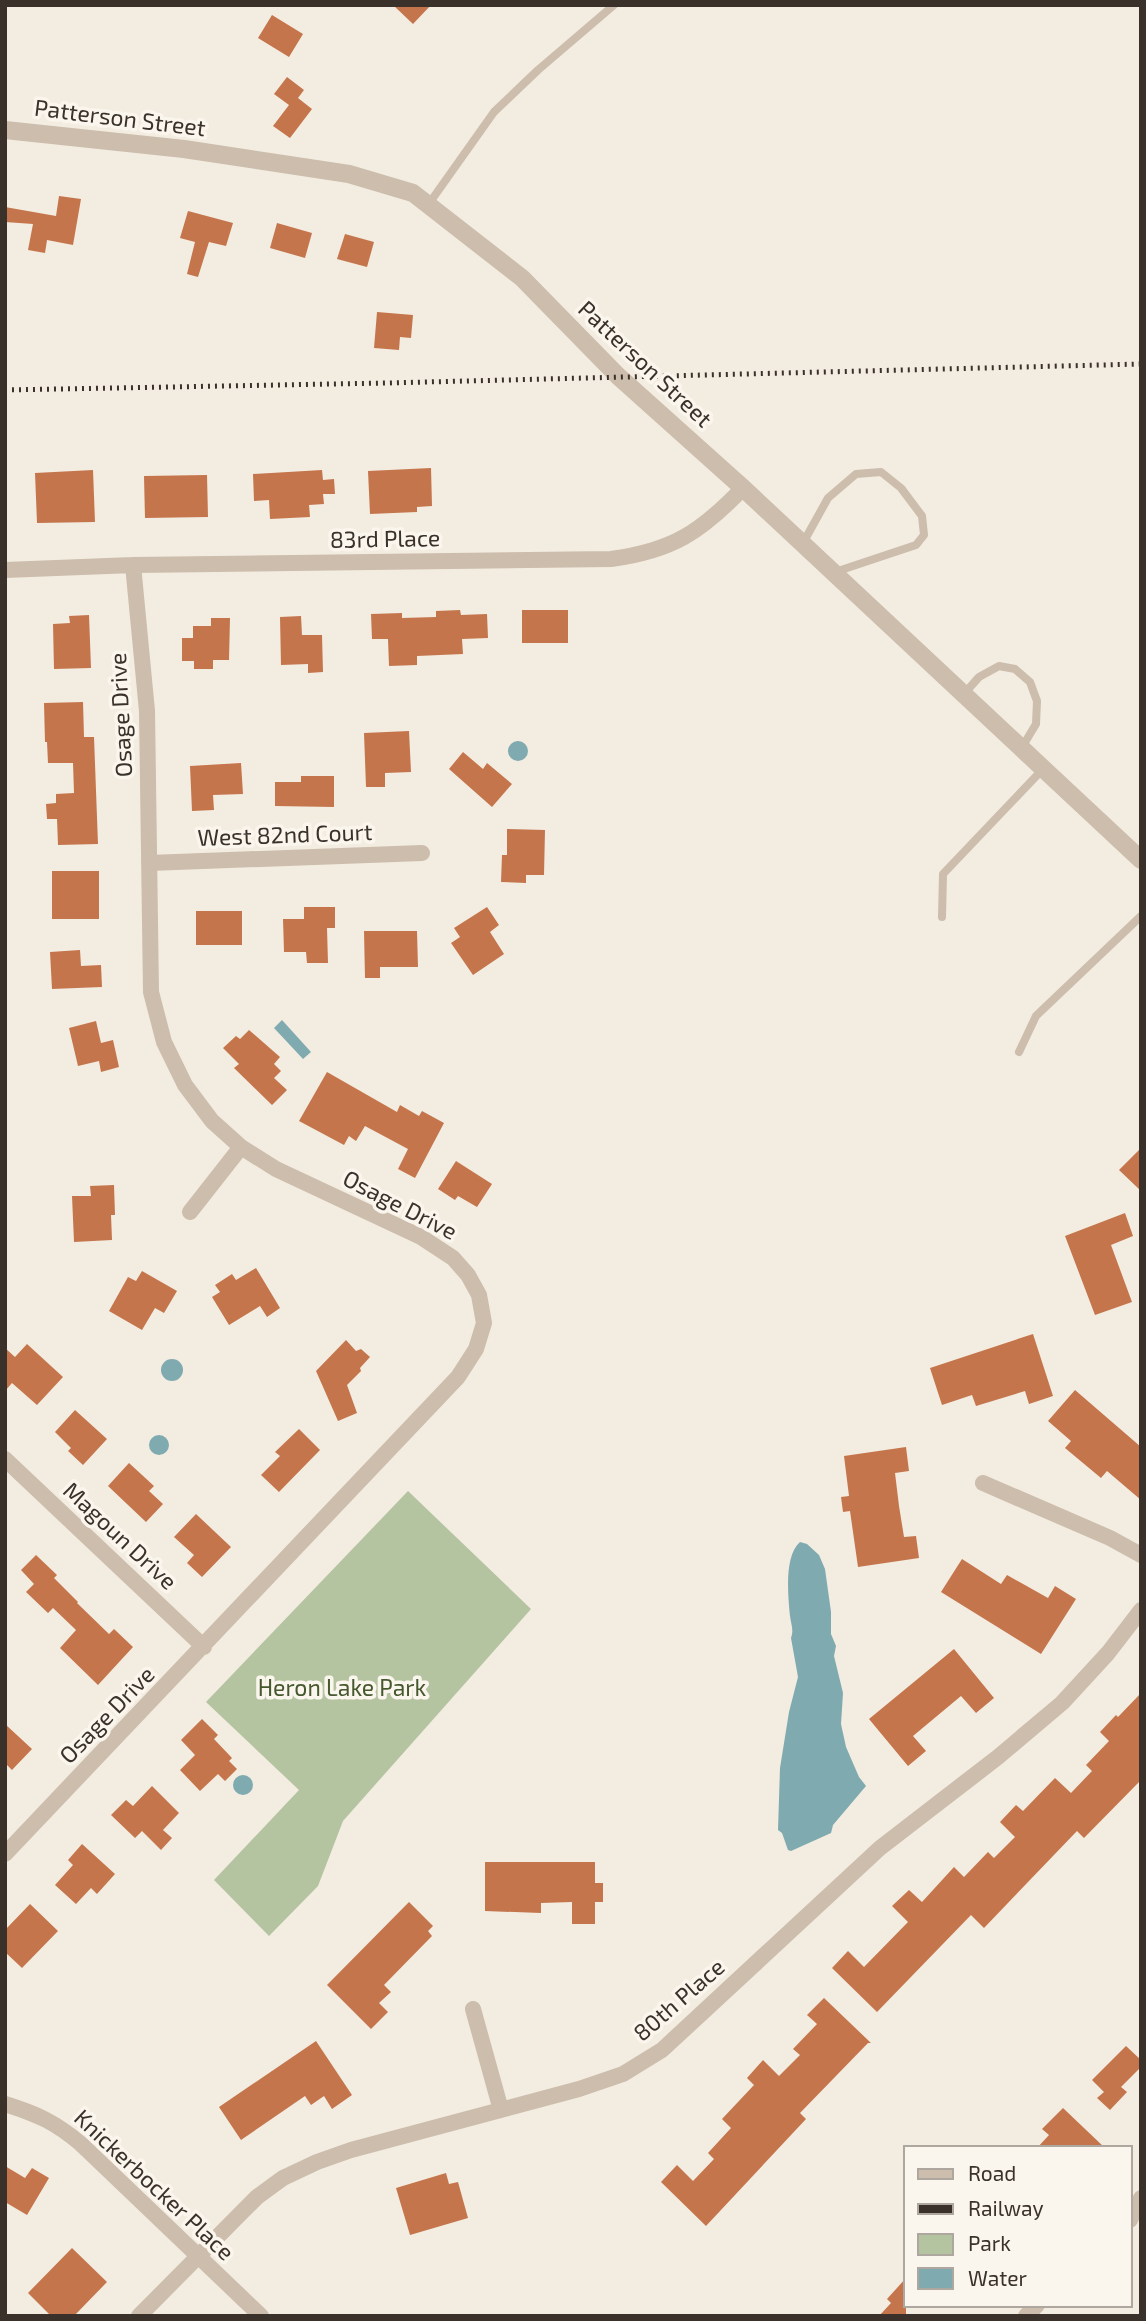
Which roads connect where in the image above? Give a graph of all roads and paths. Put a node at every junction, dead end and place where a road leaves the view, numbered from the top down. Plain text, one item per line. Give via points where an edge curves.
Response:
1 (614, 5) edge
2 (5, 130) edge
3 (428, 205) junction
4 (743, 488) junction
5 (803, 543) junction
6 (133, 565) junction
7 (5, 570) edge
8 (834, 573) junction
9 (964, 694) junction
10 (1021, 749) junction
11 (1043, 769) junction
12 (422, 853) dead end
13 (1141, 860) edge
14 (149, 863) junction
15 (1141, 916) edge
16 (942, 917) dead end
17 (1019, 1052) dead end
18 (242, 1147) junction
19 (190, 1212) dead end
20 (5, 1459) edge
21 (984, 1483) dead end
22 (1141, 1555) edge
23 (1141, 1610) edge
24 (204, 1647) junction
25 (5, 1854) edge
26 (473, 2009) dead end
27 (5, 2104) edge
28 (501, 2110) junction
29 (1141, 2197) edge
30 (1132, 2216) edge
31 (197, 2256) junction
32 (139, 2316) edge
33 (261, 2316) edge

1 - 3 lane via 494,112
2 - 3 street, Patterson Street via 184,149 349,174 413,193
3 - 4 street, Patterson Street via 522,278 618,376
4 - 5 street, Patterson Street
4 - 6 street, 83rd Place via 689,536 642,555 611,559
5 - 8 street, Patterson Street
5 - 8 lane via 828,498 856,474 881,472 901,488 922,516 923,535 916,545
6 - 7 street, 83rd Place
6 - 14 street, Osage Drive via 147,711
8 - 9 street, Patterson Street
9 - 10 street, Patterson Street
9 - 10 lane via 979,677 999,666 1014,669 1030,682 1037,701 1036,724
10 - 11 street, Patterson Street
11 - 13 street, Patterson Street
11 - 16 lane via 943,874
12 - 14 street, West 82nd Court
14 - 18 street, Osage Drive via 151,992 164,1042 212,1121
15 - 17 lane via 1036,1016
18 - 19 street
18 - 24 street, Osage Drive via 276,1169 421,1237 453,1258 479,1295 484,1323 476,1349 458,1377
20 - 24 street, Magoun Drive
21 - 22 street
23 - 28 street, 80th Place via 1062,1703 880,1848 662,2050 623,2074
24 - 25 street, Osage Drive
26 - 28 street
27 - 31 street, Knickerbocker Place via 59,2126
28 - 31 street, 80th Place via 351,2150 283,2178
29 - 30 street
31 - 32 street, 80th Place
31 - 33 street, Knickerbocker Place

